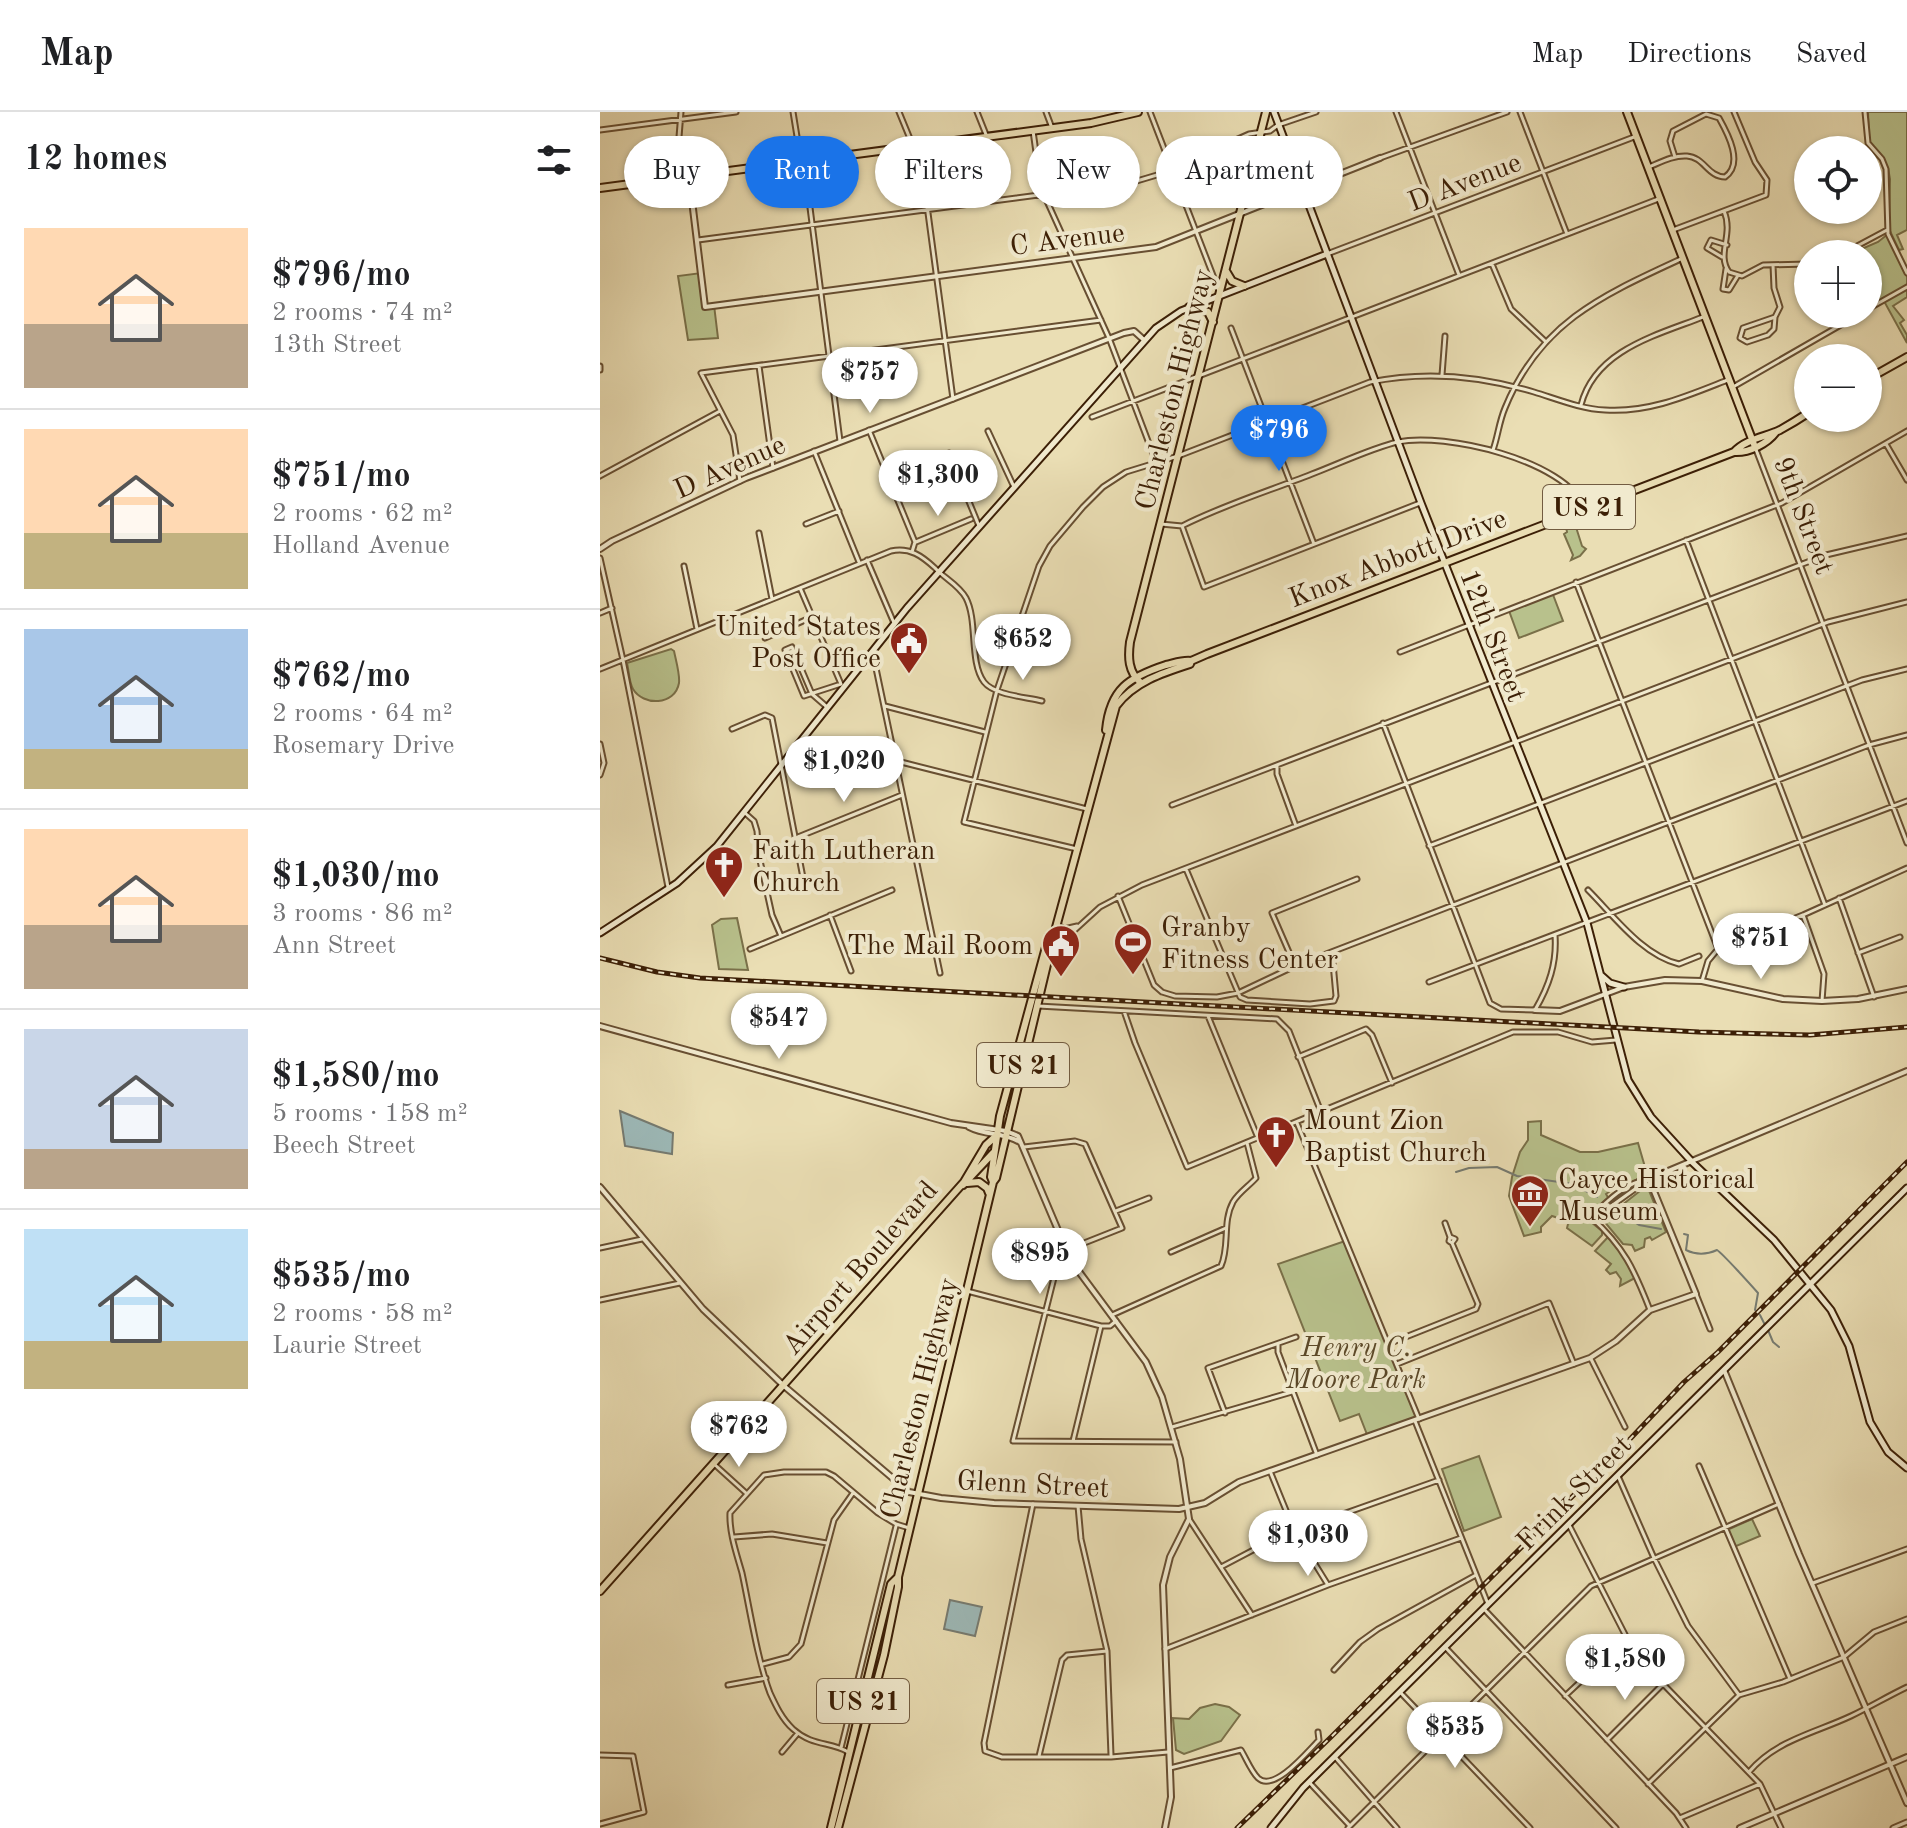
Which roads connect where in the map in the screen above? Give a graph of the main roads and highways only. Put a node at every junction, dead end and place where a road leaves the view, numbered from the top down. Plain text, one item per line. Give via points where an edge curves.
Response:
1 (1138, 112) edge
2 (1266, 112) edge
3 (1274, 112) edge
4 (1627, 112) edge
5 (600, 188) edge
6 (1327, 254) junction
7 (1226, 271) junction
8 (1244, 286) junction
9 (1220, 295) junction
10 (1189, 307) junction
11 (1213, 322) junction
12 (1907, 357) edge
13 (1882, 371) edge
14 (1794, 421) edge
15 (1754, 444) junction
16 (1445, 563) junction
17 (1191, 661) junction
18 (1168, 672) joint
19 (1139, 679) junction
20 (1056, 928) junction
21 (600, 933) edge
22 (1601, 974) junction
23 (1624, 987) road end
24 (999, 1133) junction
25 (995, 1151) junction
26 (993, 1182) junction
27 (967, 1183) junction
28 (959, 1187) junction
29 (1907, 1188) edge
30 (990, 1194) junction
31 (1810, 1285) junction
32 (1907, 1468) edge
33 (898, 1577) junction
34 (600, 1591) edge
35 (831, 1828) edge
36 (838, 1828) edge
37 (1271, 1828) edge

1 - 5 main road via 1033,131
2 - 7 main road, Charleston Highway
3 - 6 main road, 12th Street
4 - 15 main road, 9th Street
6 - 8 main road, D Avenue
6 - 16 main road, 12th Street
7 - 8 main road
7 - 9 main road, Charleston Highway
8 - 9 main road, D Avenue
9 - 10 main road, D Avenue
9 - 11 main road, Charleston Highway
10 - 11 main road via 1208,312
10 - 21 main road, D Avenue via 1144,340 979,526 842,686 708,855 668,889
11 - 19 main road, Charleston Highway via 1130,642 1128,660
12 - 13 main road
14 - 15 main road, Knox Abbott Drive / US 21
15 - 16 main road, Knox Abbott Drive / US 21
16 - 17 main road, Knox Abbott Drive / US 21
16 - 22 main road, 12th Street via 1587,923
17 - 18 main road, Knox Abbott Drive / US 21
17 - 19 main road, Charleston Highway / US 21
18 - 19 main road, Charleston Highway / US 21
19 - 20 main road, Charleston Highway / US 21 via 1116,706
20 - 24 main road, Charleston Highway / US 21
20 - 24 main road, Charleston Highway / US 21 via 1049,936
22 - 23 main road
22 - 31 main road, 12th Street via 1623,1069 1638,1100 1693,1163 1774,1240
24 - 25 main road, Airport Boulevard
24 - 26 main road, Charleston Highway / US 21
24 - 28 main road, Airport Boulevard
25 - 26 main road, Charleston Highway / US 21
25 - 27 main road, Airport Boulevard
26 - 30 main road, Charleston Highway / US 21
27 - 28 main road, Airport Boulevard
27 - 30 main road via 979,1182
28 - 34 main road, Airport Boulevard
29 - 31 main road, Frink Street
30 - 33 main road, Charleston Highway / US 21
31 - 32 main road, 12th Street via 1840,1324 1870,1422
31 - 37 main road, Frink Street via 1309,1782
33 - 35 main road, Charleston Highway / US 21 via 891,1584
33 - 36 main road, Charleston Highway / US 21 via 884,1655

